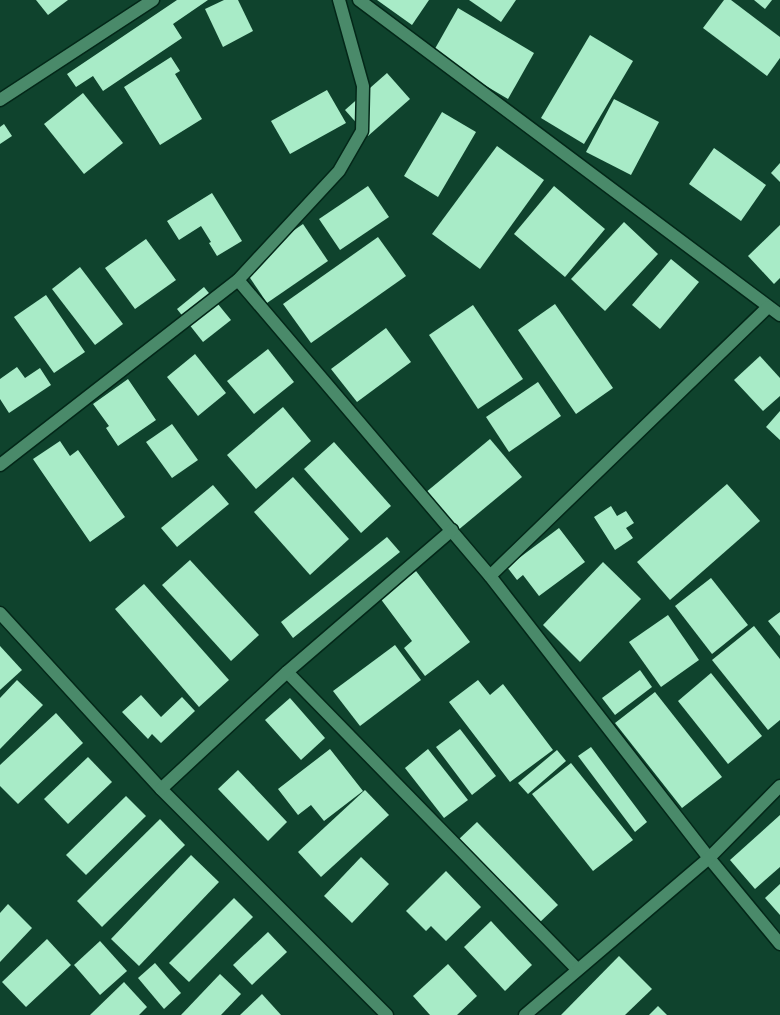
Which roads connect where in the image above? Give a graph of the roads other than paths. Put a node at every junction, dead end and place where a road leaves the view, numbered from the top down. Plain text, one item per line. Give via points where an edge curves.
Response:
1 (153, 0) edge
2 (340, 0) edge
3 (359, 0) edge
4 (0, 100) edge
5 (238, 280) junction
6 (768, 307) junction
7 (780, 315) edge
8 (0, 465) edge
9 (452, 530) junction
10 (490, 576) junction
11 (0, 613) edge
12 (287, 672) junction
13 (780, 786) edge
14 (161, 789) junction
15 (708, 858) junction
16 (780, 944) edge
17 (577, 969) junction
18 (386, 1015) edge
19 (525, 1015) edge

1 - 4 street
2 - 5 street via 363,86 362,131 339,171
3 - 6 street
5 - 8 street
5 - 9 street
6 - 7 street
6 - 10 street
9 - 10 street
9 - 12 street
10 - 15 street
11 - 14 street
12 - 14 street
12 - 17 street
13 - 15 street
14 - 18 street
15 - 16 street
15 - 17 street
17 - 19 street

